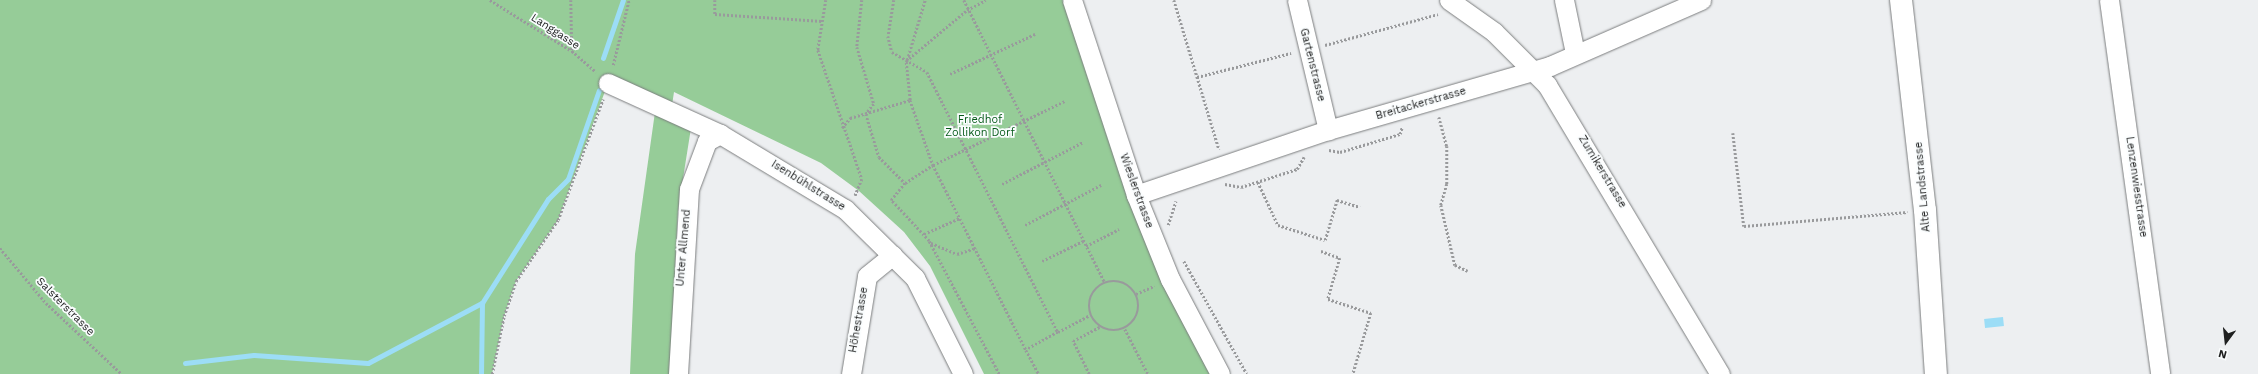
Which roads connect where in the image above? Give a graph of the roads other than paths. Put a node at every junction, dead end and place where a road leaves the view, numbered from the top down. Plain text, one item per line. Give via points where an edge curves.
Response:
1 (1072, 0) edge
2 (1297, 0) edge
3 (1564, 0) edge
4 (1700, 0) edge
5 (1901, 0) edge
6 (2110, 0) edge
7 (1455, 4) edge
8 (1575, 53) junction
9 (1534, 71) junction
10 (608, 83) road end
11 (1328, 130) junction
12 (720, 134) junction
13 (1136, 195) junction
14 (893, 255) junction
15 (678, 374) edge
16 (850, 374) edge
17 (963, 374) edge
18 (1220, 374) edge
19 (1720, 374) edge
20 (1936, 374) edge
21 (2160, 374) edge

1 - 13 street, Wieslerstrasse
2 - 11 street, Gartenstrasse
3 - 8 street
4 - 8 street, Breitackerstrasse
5 - 20 main road, Alte Landstrasse via 1908,34 1925,210
6 - 21 street, Lenzenwiesstrasse
7 - 9 street, Zumikerstrasse via 1494,32
8 - 9 street, Breitackerstrasse
9 - 11 street, Breitackerstrasse
9 - 19 street, Zumikerstrasse via 1573,124
10 - 12 street, Isenbühlstrasse
11 - 13 street, Breitackerstrasse via 1223,175
12 - 14 street, Isenbühlstrasse via 845,209
12 - 15 street, Unter Allmend via 708,141 689,189
13 - 18 street, Wieslerstrasse via 1170,279
14 - 16 street, Höhestrasse via 867,276
14 - 17 street, Isenbühlstrasse via 915,278

